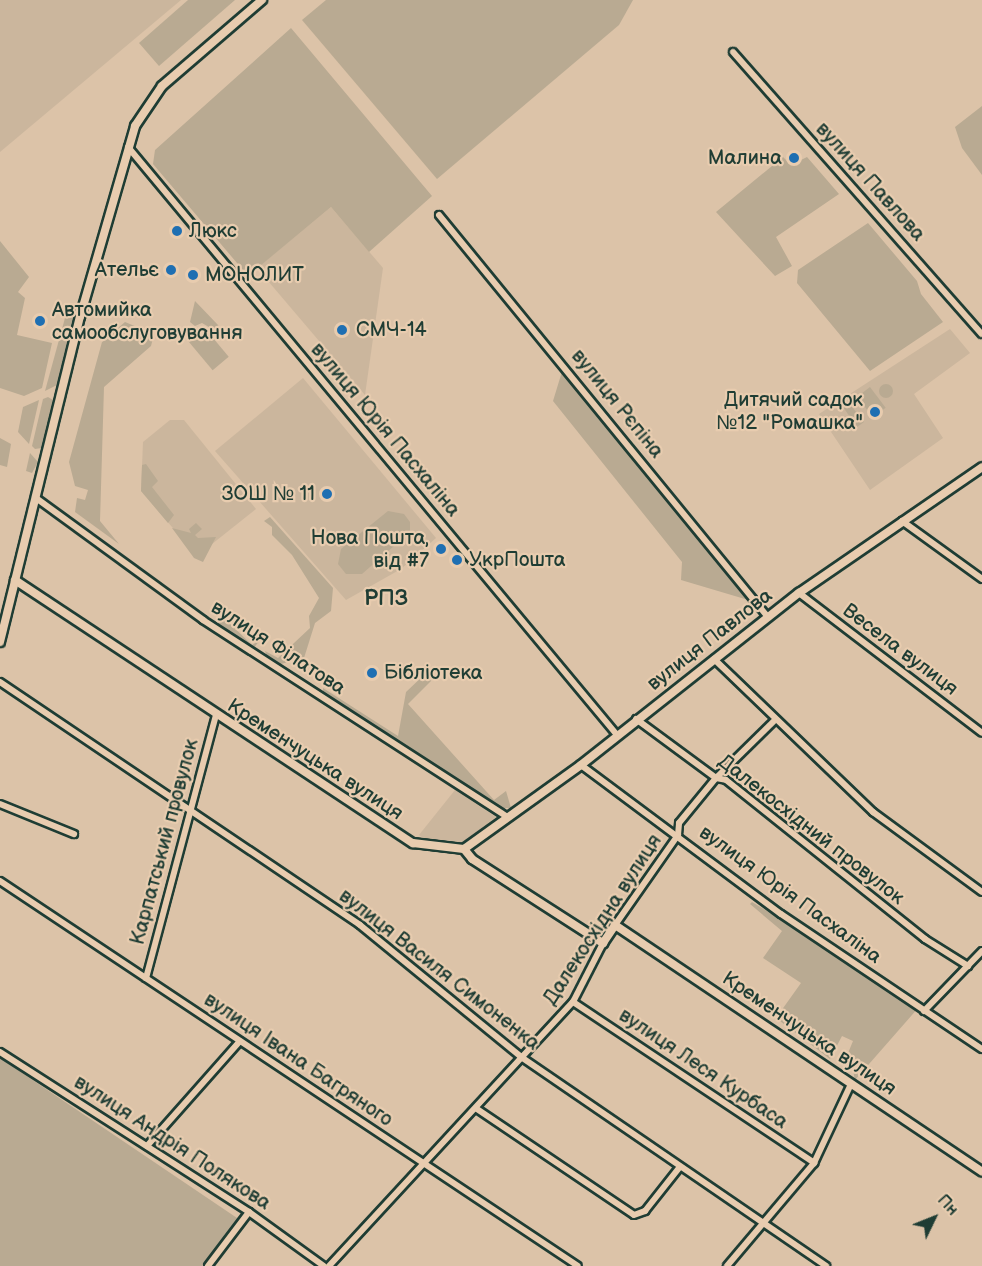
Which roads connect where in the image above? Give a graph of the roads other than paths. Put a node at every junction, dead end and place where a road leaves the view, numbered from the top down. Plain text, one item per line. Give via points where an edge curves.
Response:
1 (262, 0) edge
2 (733, 52) dead end
3 (128, 147) junction
4 (439, 214) dead end
5 (982, 334) edge
6 (982, 467) edge
7 (36, 498) junction
8 (902, 521) junction
9 (982, 579) edge
10 (15, 580) junction
11 (799, 593) junction
12 (767, 616) junction
13 (0, 642) edge
14 (714, 659) junction
15 (0, 682) edge
16 (216, 715) junction
17 (636, 718) junction
18 (774, 721) junction
19 (982, 733) edge
20 (617, 735) junction
21 (581, 765) junction
22 (716, 778) junction
23 (0, 804) edge
24 (189, 810) junction
25 (508, 817) junction
26 (74, 834) dead end
27 (678, 835) junction
28 (464, 849) junction
29 (0, 882) edge
30 (982, 892) edge
31 (615, 926) junction
32 (603, 943) junction
33 (982, 951) edge
34 (968, 966) junction
35 (146, 978) junction
36 (573, 1002) junction
37 (924, 1011) junction
38 (240, 1041) junction
39 (982, 1049) edge
40 (0, 1052) edge
41 (521, 1057) junction
42 (851, 1084) junction
43 (477, 1109) junction
44 (147, 1146) junction
45 (814, 1163) junction
46 (424, 1164) junction
47 (679, 1168) junction
48 (982, 1172) edge
49 (249, 1212) junction
50 (764, 1225) junction
51 (208, 1266) edge
52 (324, 1266) edge
53 (329, 1266) edge
54 (578, 1266) edge
55 (727, 1266) edge
56 (826, 1266) edge

1 - 3 street via 162,86 135,126
2 - 5 street, вулиця Павлова
3 - 7 street via 80,317
3 - 20 street, вулиця Юрія Пасхаліна
4 - 12 street, вулиця Рєпіна
6 - 8 street, вулиця Павлова
7 - 10 street
7 - 25 street, вулиця Філатова via 203,620
8 - 9 street
8 - 11 street, вулиця Павлова
10 - 13 street
10 - 16 street, Кременчуцька вулиця
11 - 12 street, вулиця Павлова
11 - 19 street, Весела вулиця
12 - 14 street, вулиця Павлова
14 - 17 street, вулиця Павлова
14 - 18 street
15 - 24 street, вулиця Василя Симоненка
16 - 24 street, Карпатський провулок
16 - 28 street, Кременчуцька вулиця via 413,843
17 - 20 street, вулиця Павлова
17 - 22 street, Далекосхідний провулок
18 - 22 street, Далекосхідна вулиця
18 - 30 street via 873,812
20 - 21 street, вулиця Павлова
21 - 25 street, вулиця Павлова
21 - 27 street, вулиця Юрія Пасхаліна
22 - 27 street, Далекосхідна вулиця via 679,823
22 - 34 street, Далекосхідний провулок via 726,780 925,939
23 - 26 street
24 - 35 street, Карпатський провулок
24 - 41 street, вулиця Василя Симоненка via 360,925
25 - 28 street, вулиця Павлова
27 - 31 street, Далекосхідна вулиця
27 - 37 street, вулиця Юрія Пасхаліна via 781,914
28 - 32 street via 472,860
29 - 35 street, вулиця Івана Багряного
31 - 32 street, Далекосхідна вулиця
31 - 42 street, Кременчуцька вулиця
32 - 36 street, Далекосхідна вулиця
33 - 34 street
34 - 37 street
35 - 38 street, вулиця Івана Багряного
36 - 41 street, Далекосхідна вулиця
36 - 45 street, вулиця Леся Курбаса
37 - 39 street, вулиця Юрія Пасхаліна
38 - 44 street
38 - 46 street, вулиця Івана Багряного
40 - 44 street, вулиця Андрія Полякова
41 - 43 street, Далекосхідна вулиця
41 - 47 street, вулиця Василя Симоненка
42 - 45 street
42 - 48 street, Кременчуцька вулиця
43 - 46 street, Далекосхідна вулиця
43 - 47 street via 634,1215 645,1211
44 - 49 street, вулиця Андрія Полякова
45 - 50 street
46 - 53 street, Далекосхідна вулиця
46 - 54 street, вулиця Івана Багряного
47 - 50 street, вулиця Василя Симоненка
49 - 51 street
49 - 52 street, вулиця Андрія Полякова
50 - 55 street
50 - 56 street, вулиця Василя Симоненка

